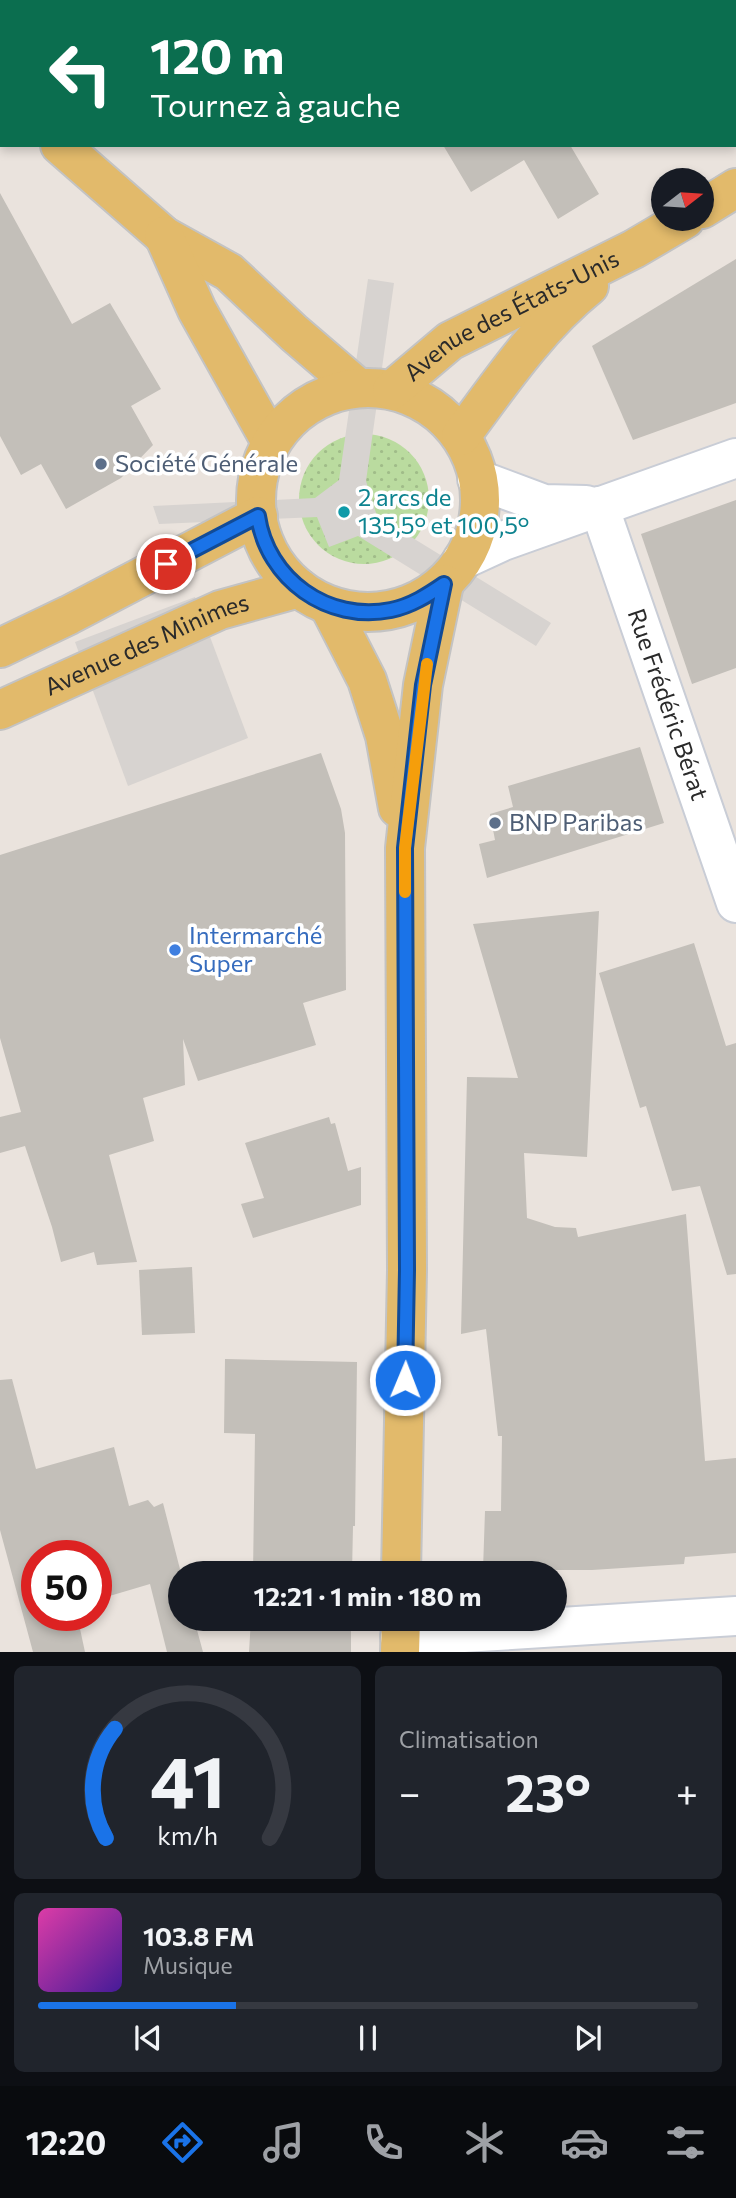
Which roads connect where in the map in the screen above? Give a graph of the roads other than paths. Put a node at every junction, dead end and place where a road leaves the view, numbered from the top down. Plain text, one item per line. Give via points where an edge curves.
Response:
1 (62, 147) edge
2 (736, 188) edge
3 (714, 202) edge
4 (665, 231) edge
5 (164, 236) junction
6 (634, 249) junction
7 (374, 389) junction
8 (461, 436) junction
9 (271, 442) junction
10 (736, 458) edge
11 (477, 479) junction
12 (599, 506) junction
13 (258, 516) junction
14 (453, 572) junction
15 (314, 597) junction
16 (0, 649) edge
17 (0, 710) edge
18 (405, 848) junction
19 (736, 903) edge
20 (401, 1561) edge
21 (736, 1616) edge
22 (400, 1636) edge

1 - 5 main road
2 - 3 main road
4 - 6 main road, Avenue des États-Unis
5 - 7 main road via 229,272 294,333
5 - 9 main road via 197,310
6 - 7 main road, Avenue des États-Unis via 450,341
6 - 8 main road, Avenue des États-Unis via 574,297 549,324
7 - 8 main road via 419,400
7 - 9 main road via 335,392 310,403 288,420
8 - 11 main road
9 - 13 main road via 257,484
10 - 12 street
11 - 12 street via 544,503
11 - 14 main road via 479,509 474,536
12 - 14 street via 503,541
12 - 19 street, Rue Frédéric Bérat
13 - 15 main road via 262,537 277,565
13 - 16 main road
14 - 15 main road via 413,603 393,610 350,611
14 - 18 main road via 423,685
15 - 17 main road, Avenue des Minimes via 220,610
15 - 18 main road via 367,680 385,736
18 - 20 main road via 407,1270
21 - 22 street

